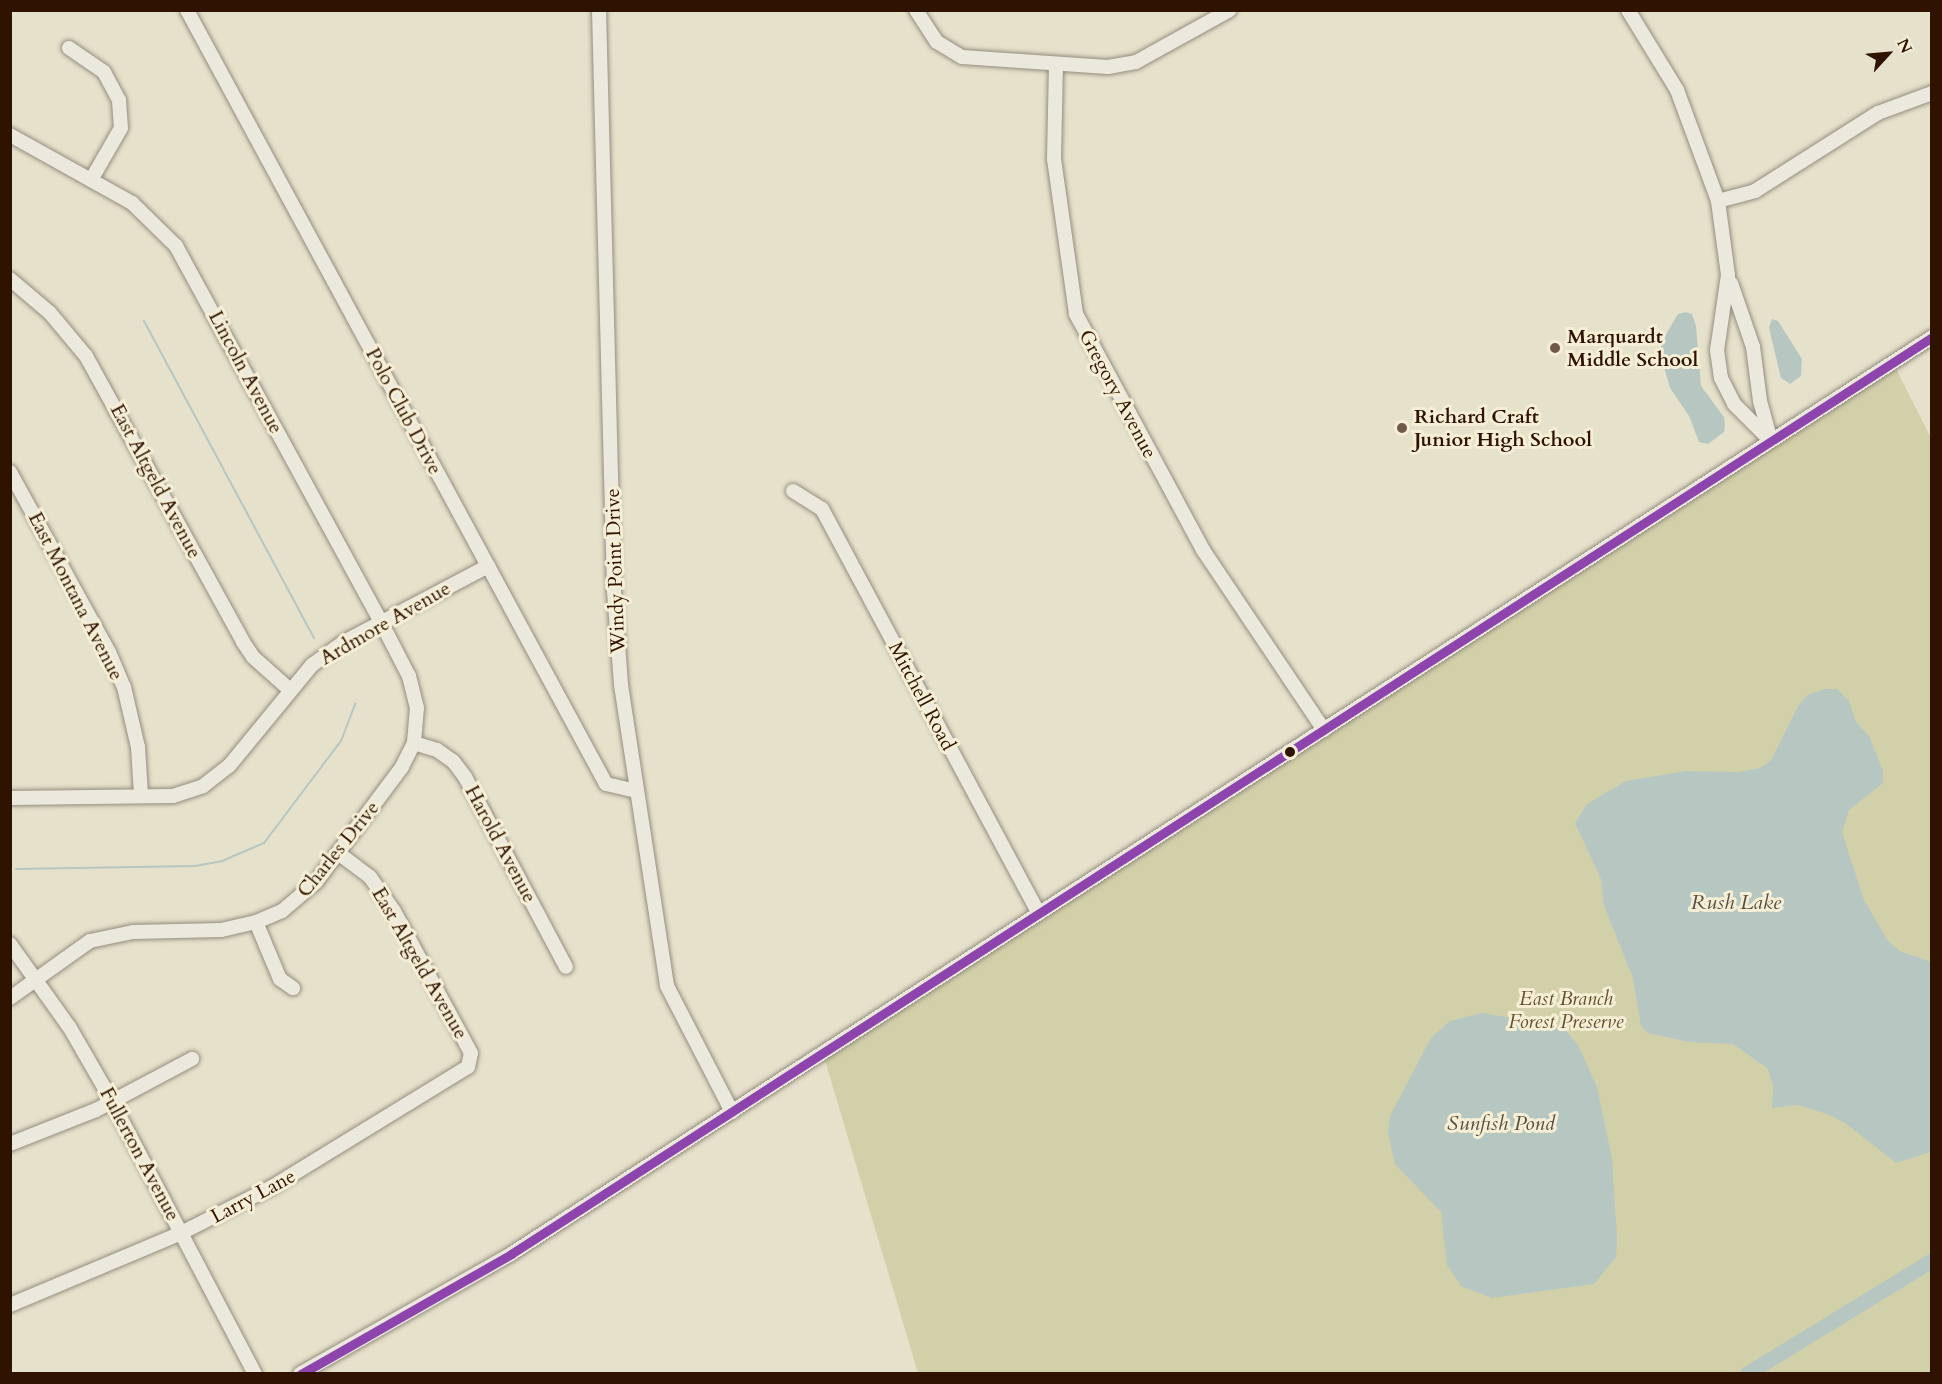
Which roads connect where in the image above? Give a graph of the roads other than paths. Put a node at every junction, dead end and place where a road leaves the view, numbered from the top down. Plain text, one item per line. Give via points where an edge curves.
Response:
1 (187, 10) edge
2 (599, 10) edge
3 (916, 10) edge
4 (1230, 10) edge
5 (1628, 10) edge
6 (69, 48) dead end
7 (1056, 64) junction
8 (1932, 93) edge
9 (10, 135) edge
10 (91, 180) junction
11 (1718, 201) junction
12 (1728, 275) junction
13 (10, 279) edge
14 (1932, 337) edge
15 (1772, 441) junction
16 (10, 472) edge
17 (794, 491) dead end
18 (488, 566) junction
19 (381, 622) junction
20 (409, 676) joint
21 (290, 690) junction
22 (1324, 730) junction
23 (414, 743) junction
24 (636, 791) junction
25 (141, 795) junction
26 (10, 798) edge
27 (338, 853) junction
28 (1039, 913) junction
29 (256, 922) junction
30 (10, 944) edge
31 (566, 967) dead end
32 (35, 979) junction
33 (293, 988) dead end
34 (10, 998) edge
35 (471, 1053) joint
36 (192, 1059) dead end
37 (112, 1101) junction
38 (732, 1112) junction
39 (10, 1144) edge
40 (181, 1233) junction
41 (10, 1305) edge
42 (255, 1374) edge
43 (300, 1374) edge

1 - 18 street, Polo Club Drive
2 - 24 street, Windy Point Drive via 614,601
3 - 7 street via 937,42 954,54 973,59
4 - 7 street via 1136,62 1108,67
5 - 11 street via 1677,90
6 - 10 street via 104,72 119,99 121,128
7 - 22 street, Gregory Avenue via 1054,159 1076,314 1203,550
8 - 11 street via 1878,113 1755,191
9 - 10 street, Lincoln Avenue
10 - 19 street, Lincoln Avenue via 145,214 183,258
11 - 12 street
12 - 15 street via 1753,347 1760,401
12 - 15 street via 1717,350 1721,378 1734,404
13 - 21 street, East Altgeld Avenue via 50,313 86,356 243,642 253,657
14 - 15 street
15 - 22 street
16 - 25 street, East Montana Avenue via 117,669 134,723
17 - 28 street, Mitchell Road via 822,509
18 - 19 street, Ardmore Avenue
18 - 24 street, Polo Club Drive via 606,784
19 - 20 street, Lincoln Avenue
19 - 21 street, Ardmore Avenue via 330,651
20 - 23 street, Charles Drive via 417,708
21 - 25 street, Ardmore Avenue via 218,776 194,790 173,796
22 - 28 street
23 - 27 street, Charles Drive via 402,767
23 - 31 street, Harold Avenue via 437,750 453,761 465,777
24 - 38 street, Windy Point Drive via 667,986
25 - 26 street, Ardmore Avenue
27 - 29 street, Charles Drive via 295,902
27 - 35 street, East Altgeld Avenue via 370,878 388,901
28 - 38 street
29 - 32 street, Charles Drive via 221,930 105,936 80,947
29 - 33 street via 280,979
30 - 32 street, Fullerton Avenue
32 - 34 street, Charles Drive
32 - 37 street, Fullerton Avenue via 70,1028
35 - 40 street, Larry Lane via 468,1067 370,1130 272,1187
36 - 37 street
37 - 39 street
37 - 40 street, Fullerton Avenue
38 - 43 street via 460,1286
40 - 41 street, Larry Lane
40 - 42 street, Fullerton Avenue

